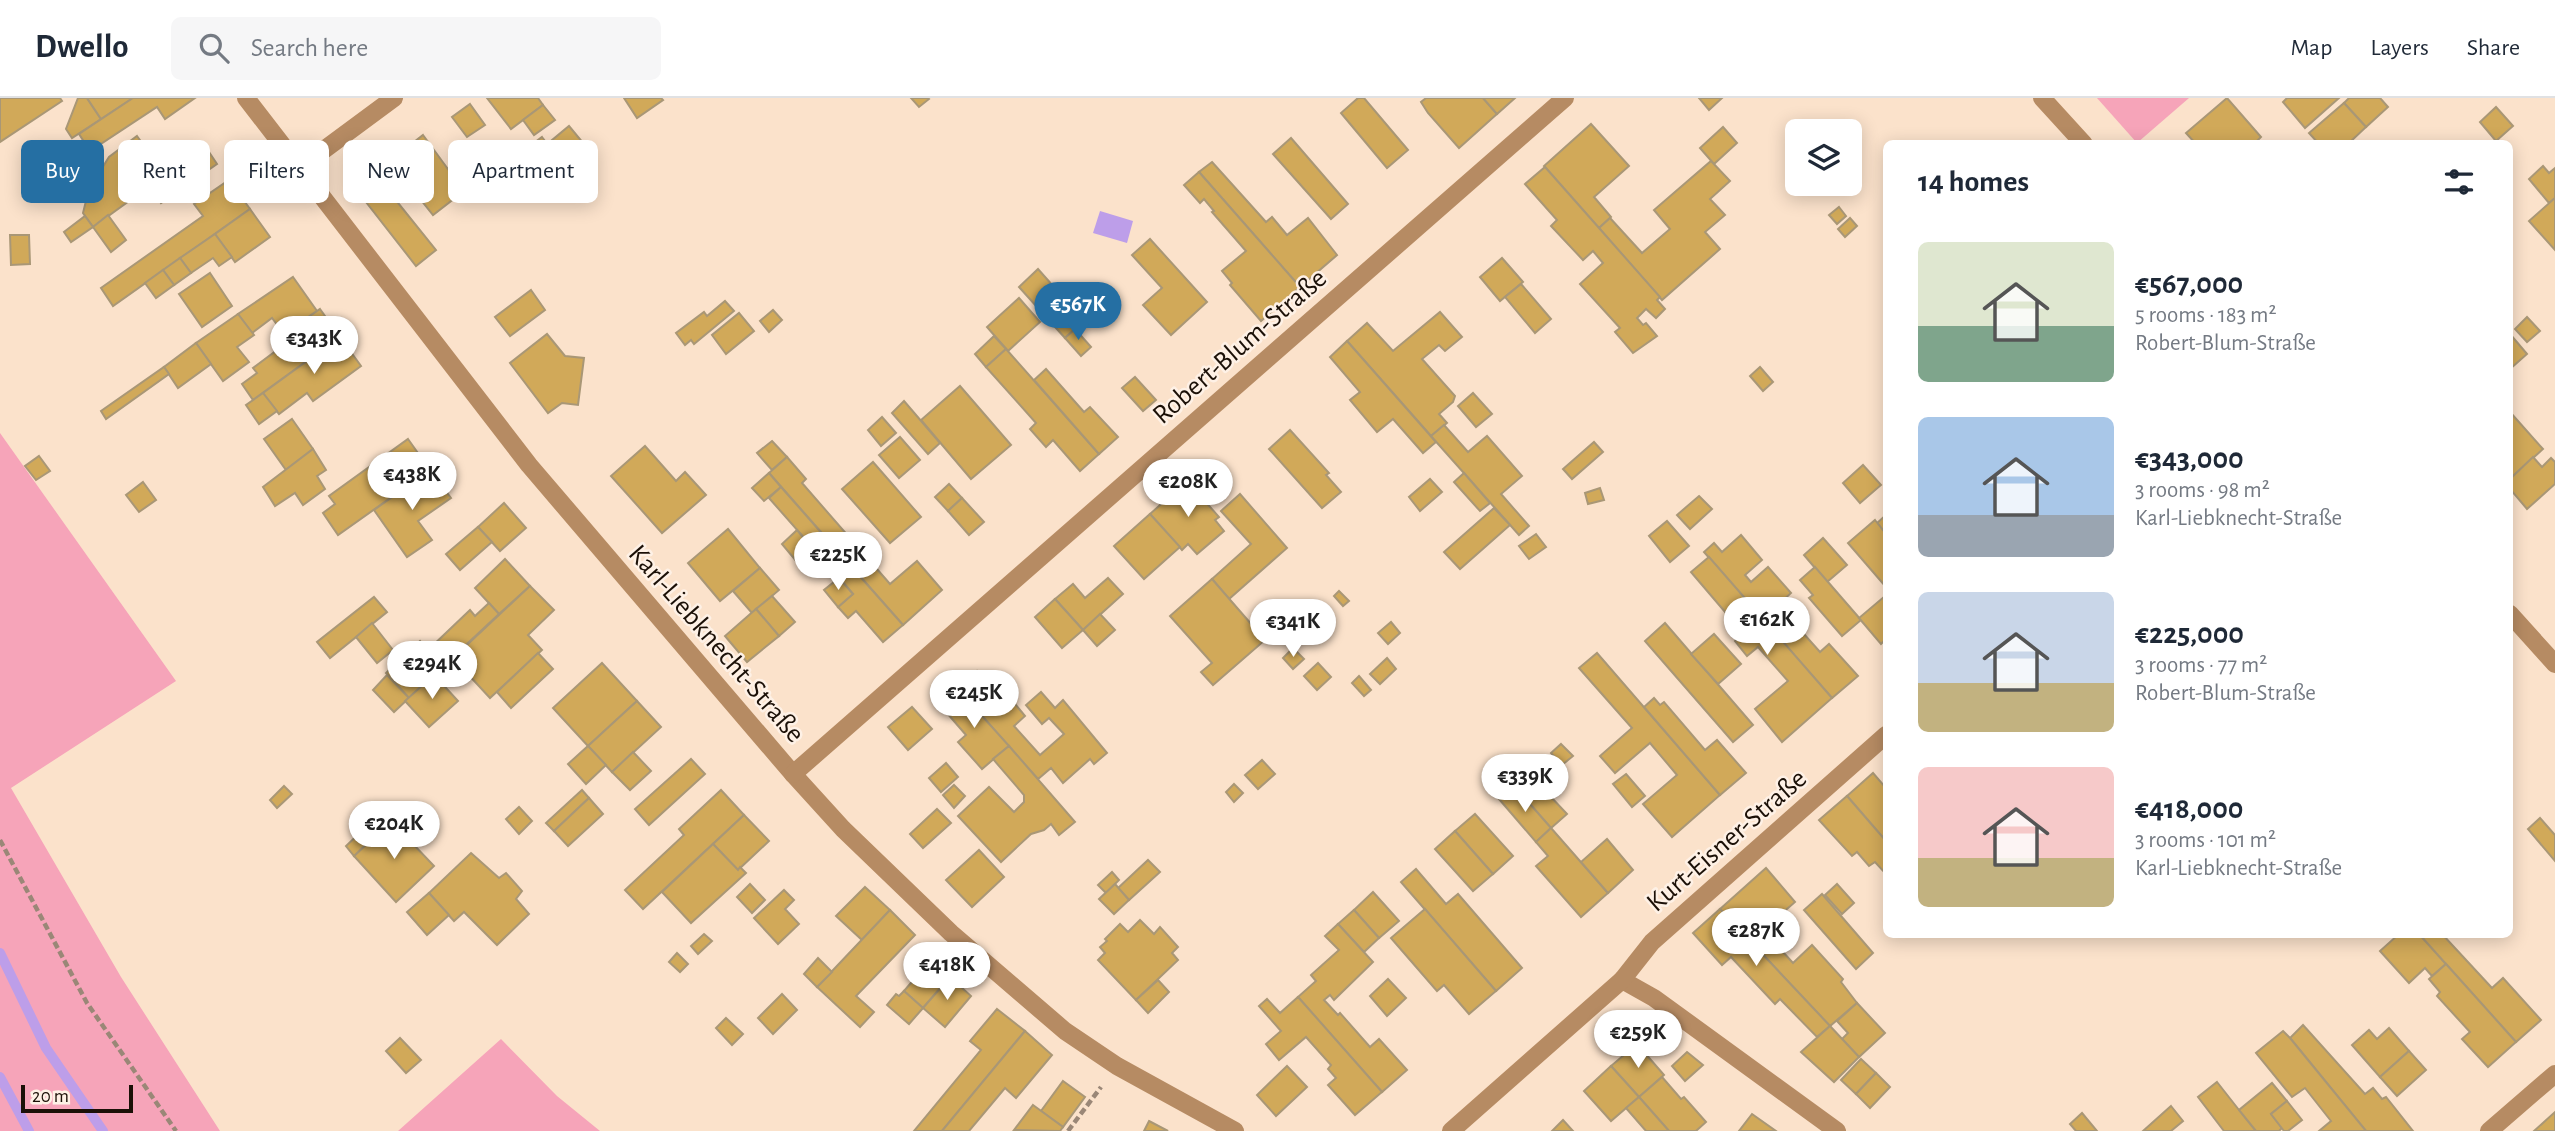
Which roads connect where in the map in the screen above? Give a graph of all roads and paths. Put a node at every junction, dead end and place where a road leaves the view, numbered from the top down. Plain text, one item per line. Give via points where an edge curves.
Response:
1 (246, 98) edge
2 (394, 98) edge
3 (1565, 98) edge
4 (2042, 98) edge
5 (277, 140) edge
6 (2080, 140) edge
7 (329, 146) edge
8 (325, 203) edge
9 (2513, 617) edge
10 (2555, 664) edge
11 (1883, 738) edge
12 (793, 774) junction
13 (0, 840) edge
14 (1622, 980) junction
15 (1117, 1066) junction
16 (2555, 1074) edge
17 (176, 1131) edge
18 (1068, 1131) edge
19 (1236, 1131) edge
20 (1451, 1131) edge
21 (1837, 1131) edge
22 (2488, 1131) edge

1 - 5 street, Karl-Liebknecht-Straße
2 - 7 street
3 - 12 street, Robert-Blum-Straße
4 - 6 street
8 - 12 street, Karl-Liebknecht-Straße via 529,465
9 - 10 street
11 - 14 street, Kurt-Eisner-Straße via 1652,942
12 - 15 street, Karl-Liebknecht-Straße via 951,933 1066,1031
13 - 17 path via 86,1003
14 - 20 street, Kurt-Eisner-Straße
14 - 21 street via 1654,998
15 - 18 path
15 - 19 street, Karl-Liebknecht-Straße
16 - 22 street

